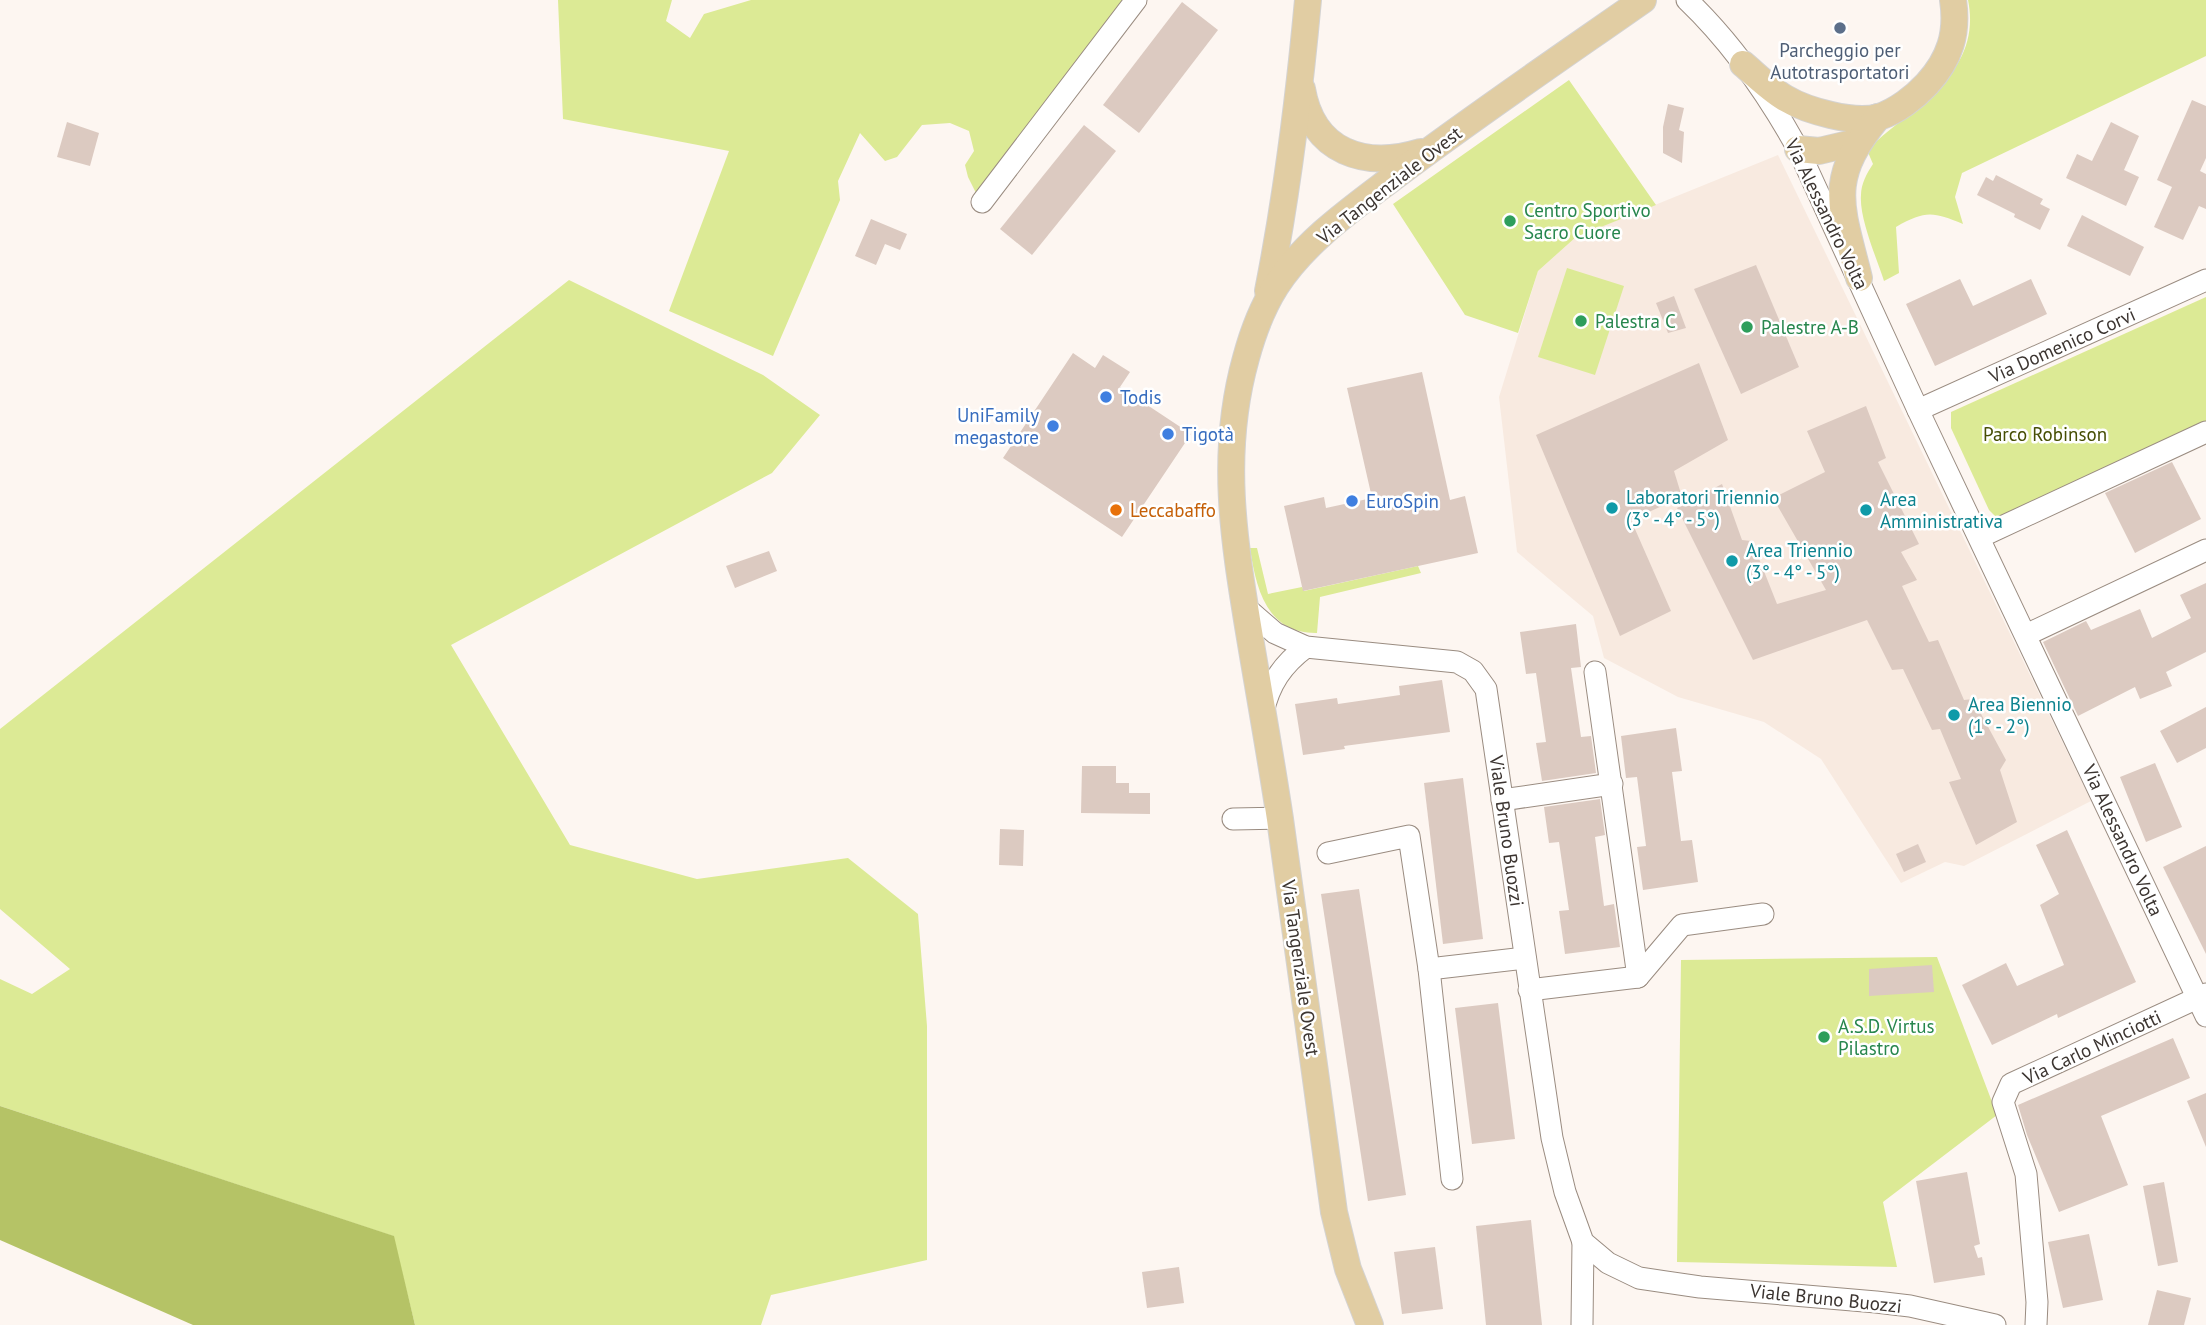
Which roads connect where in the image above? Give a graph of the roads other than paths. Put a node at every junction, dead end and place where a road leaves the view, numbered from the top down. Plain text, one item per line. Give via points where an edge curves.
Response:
1 (1136, 0) edge
2 (1308, 0) edge
3 (1643, 0) edge
4 (1687, 0) edge
5 (1953, 0) edge
6 (1743, 64) junction
7 (1301, 80) junction
8 (1853, 130) junction
9 (1798, 149) junction
10 (1429, 150) junction
11 (982, 202) dead end
12 (1859, 278) junction
13 (2206, 280) edge
14 (1266, 303) junction
15 (1918, 410) junction
16 (2206, 432) edge
17 (1980, 537) junction
18 (2206, 550) edge
19 (1245, 607) junction
20 (2026, 635) junction
21 (1306, 647) junction
22 (1595, 672) dead end
23 (1263, 714) junction
24 (1612, 784) junction
25 (1502, 800) junction
26 (1280, 818) junction
27 (1233, 819) dead end
28 (1328, 853) dead end
29 (1763, 914) dead end
30 (1525, 958) junction
31 (1429, 969) junction
32 (1638, 977) junction
33 (1529, 990) junction
34 (2203, 1003) edge
35 (1452, 1179) dead end
36 (1583, 1242) junction
37 (1370, 1325) edge
38 (1582, 1325) edge
39 (1995, 1325) edge
40 (2036, 1325) edge

1 - 11 street
2 - 7 main road
3 - 10 main road, Via Tangenziale Ovest
4 - 6 street, Via Alessandro Volta
5 - 8 main road via 1955,28 1943,65 1908,101
6 - 8 main road via 1785,98
6 - 9 street, Via Alessandro Volta
7 - 10 main road via 1313,120 1327,141 1342,152 1379,158
7 - 14 main road
8 - 9 main road via 1819,151
8 - 12 main road via 1841,204
9 - 12 street, Via Alessandro Volta
10 - 14 main road, Via Tangenziale Ovest via 1304,252
12 - 15 street, Via Alessandro Volta
13 - 15 street, Via Domenico Corvi
14 - 19 main road, Via Tangenziale Ovest via 1240,378 1231,433 1231,499
15 - 17 street, Via Alessandro Volta
16 - 17 street
17 - 20 street, Via Alessandro Volta
18 - 20 street
19 - 21 street via 1275,633
19 - 23 main road, Via Tangenziale Ovest
20 - 34 street, Via Alessandro Volta
21 - 23 street via 1279,673
21 - 25 street, Viale Bruno Buozzi via 1448,660 1473,671 1486,689
22 - 24 street
23 - 26 main road, Via Tangenziale Ovest
24 - 25 street
24 - 32 street
25 - 30 street, Viale Bruno Buozzi
26 - 27 street
26 - 37 main road, Via Tangenziale Ovest via 1334,1212 1348,1269
28 - 31 street via 1409,836
29 - 32 street via 1682,925
30 - 31 street
30 - 33 street, Viale Bruno Buozzi
31 - 35 street
32 - 33 street
33 - 36 street, Viale Bruno Buozzi via 1552,1138
34 - 40 street, Via Carlo Minciotti via 2011,1084 2003,1101 2026,1174
36 - 38 street, Viale Bruno Buozzi
36 - 39 street, Viale Bruno Buozzi via 1608,1263 1648,1280 1910,1306

